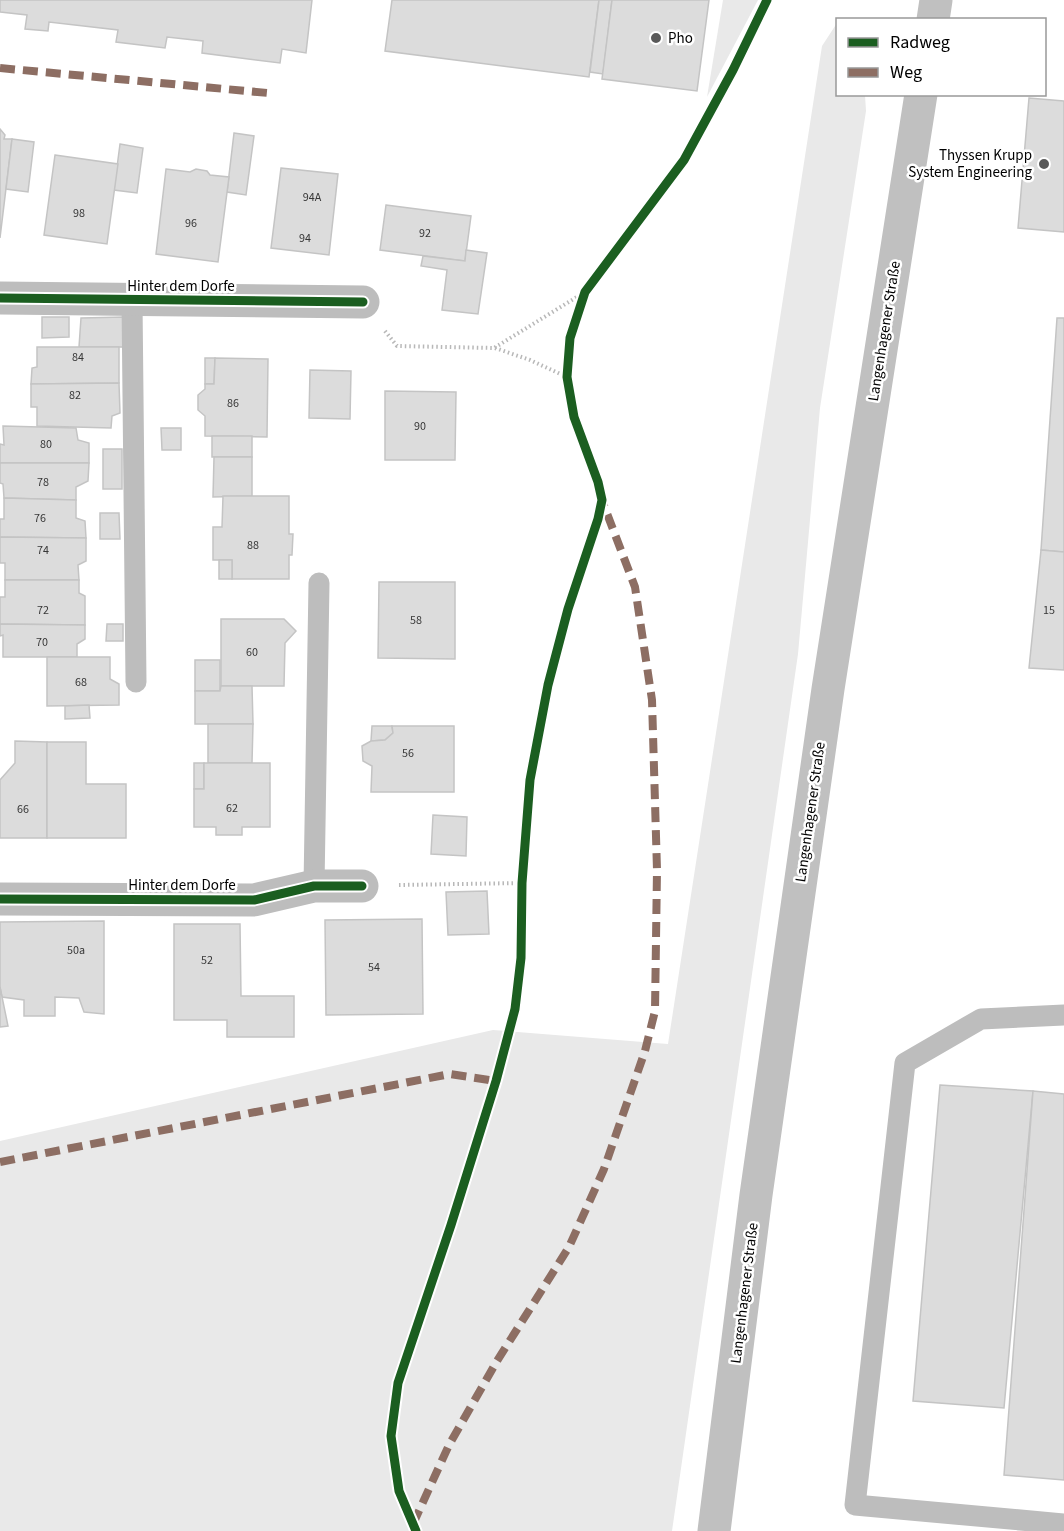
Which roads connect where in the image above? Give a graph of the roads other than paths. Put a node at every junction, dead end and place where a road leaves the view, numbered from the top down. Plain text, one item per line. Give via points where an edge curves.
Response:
1 (936, 0) edge
2 (933, 18) edge
3 (921, 96) edge
4 (0, 298) edge
5 (132, 301) junction
6 (363, 302) road end
7 (319, 583) dead end
8 (136, 682) dead end
9 (314, 886) junction
10 (362, 886) road end
11 (0, 899) edge
12 (1064, 1015) edge
13 (1064, 1524) edge
14 (714, 1531) edge

1 - 2 main road
3 - 14 main road, Langenhagener Straße via 825,713 756,1195
4 - 5 street, Hinter dem Dorfe
5 - 6 street, Hinter dem Dorfe
5 - 8 lane, Hinter dem Dorfe
7 - 9 lane
9 - 10 street, Hinter dem Dorfe
9 - 11 street, Hinter dem Dorfe via 254,900
12 - 13 lane via 981,1019 905,1063 855,1505

